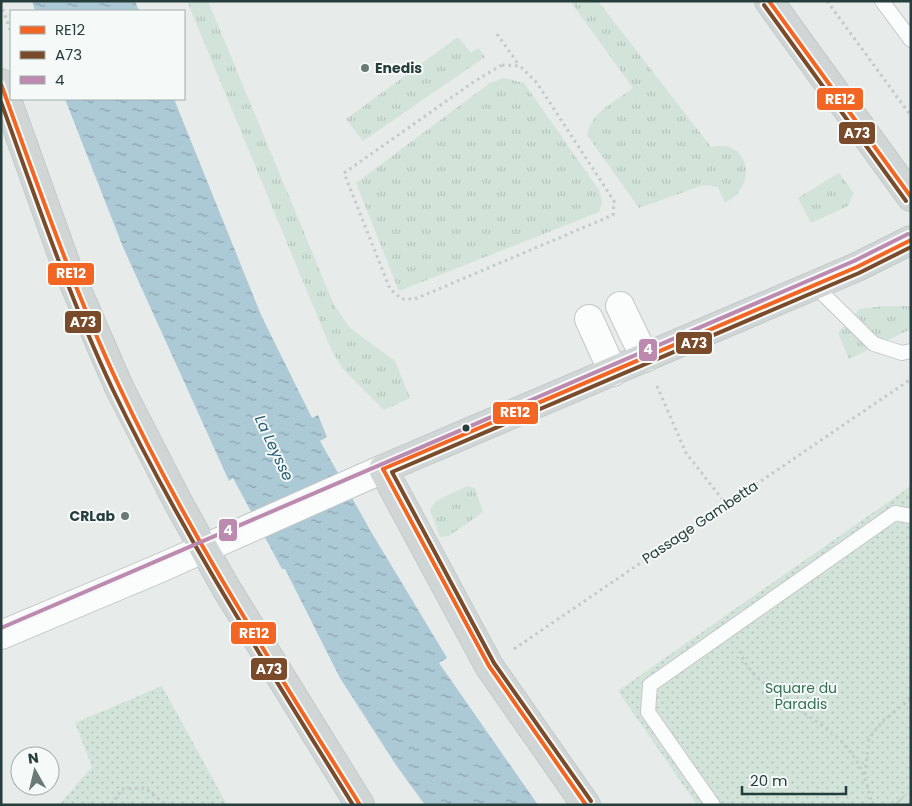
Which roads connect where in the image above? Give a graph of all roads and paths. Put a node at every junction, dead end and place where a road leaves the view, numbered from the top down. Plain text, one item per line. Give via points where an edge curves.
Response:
1 (769, 1) edge
2 (827, 1) edge
3 (882, 1) edge
4 (1, 3) edge
5 (10, 30) edge
6 (497, 34) dead end
7 (911, 40) edge
8 (520, 66) junction
9 (1, 83) edge
10 (911, 116) edge
11 (911, 198) edge
12 (911, 240) edge
13 (813, 284) junction
14 (620, 306) dead end
15 (589, 319) dead end
16 (911, 351) edge
17 (645, 358) junction
18 (613, 372) junction
19 (911, 379) edge
20 (383, 469) junction
21 (726, 504) junction
22 (911, 516) edge
23 (203, 548) junction
24 (728, 632) junction
25 (1, 635) edge
26 (489, 666) junction
27 (911, 698) edge
28 (865, 775) junction
29 (111, 805) edge
30 (166, 805) edge
31 (360, 805) edge
32 (586, 805) edge
33 (713, 805) edge
34 (872, 805) edge

1 - 11 main road
2 - 10 path
3 - 7 lane
4 - 5 path
6 - 8 path
8 - 8 path via 502,65 475,81 344,172 390,290 402,300 415,299 614,215 614,201 536,83
9 - 23 main road via 66,265 119,387
12 - 13 main road
13 - 16 lane via 874,344 902,353
13 - 17 main road
14 - 17 main road
15 - 18 main road
17 - 18 main road
17 - 21 path via 686,453
18 - 20 main road
19 - 21 path, Passage Gambetta
20 - 23 main road
20 - 26 main road
21 - 26 path, Passage Gambetta
22 - 24 lane via 895,513
23 - 25 main road
23 - 31 main road
24 - 28 path via 739,645 743,661 759,680 843,743
24 - 33 lane via 650,685 648,712
26 - 32 main road
27 - 28 path via 883,721 869,738
28 - 34 path
29 - 30 path via 122,789 145,788

